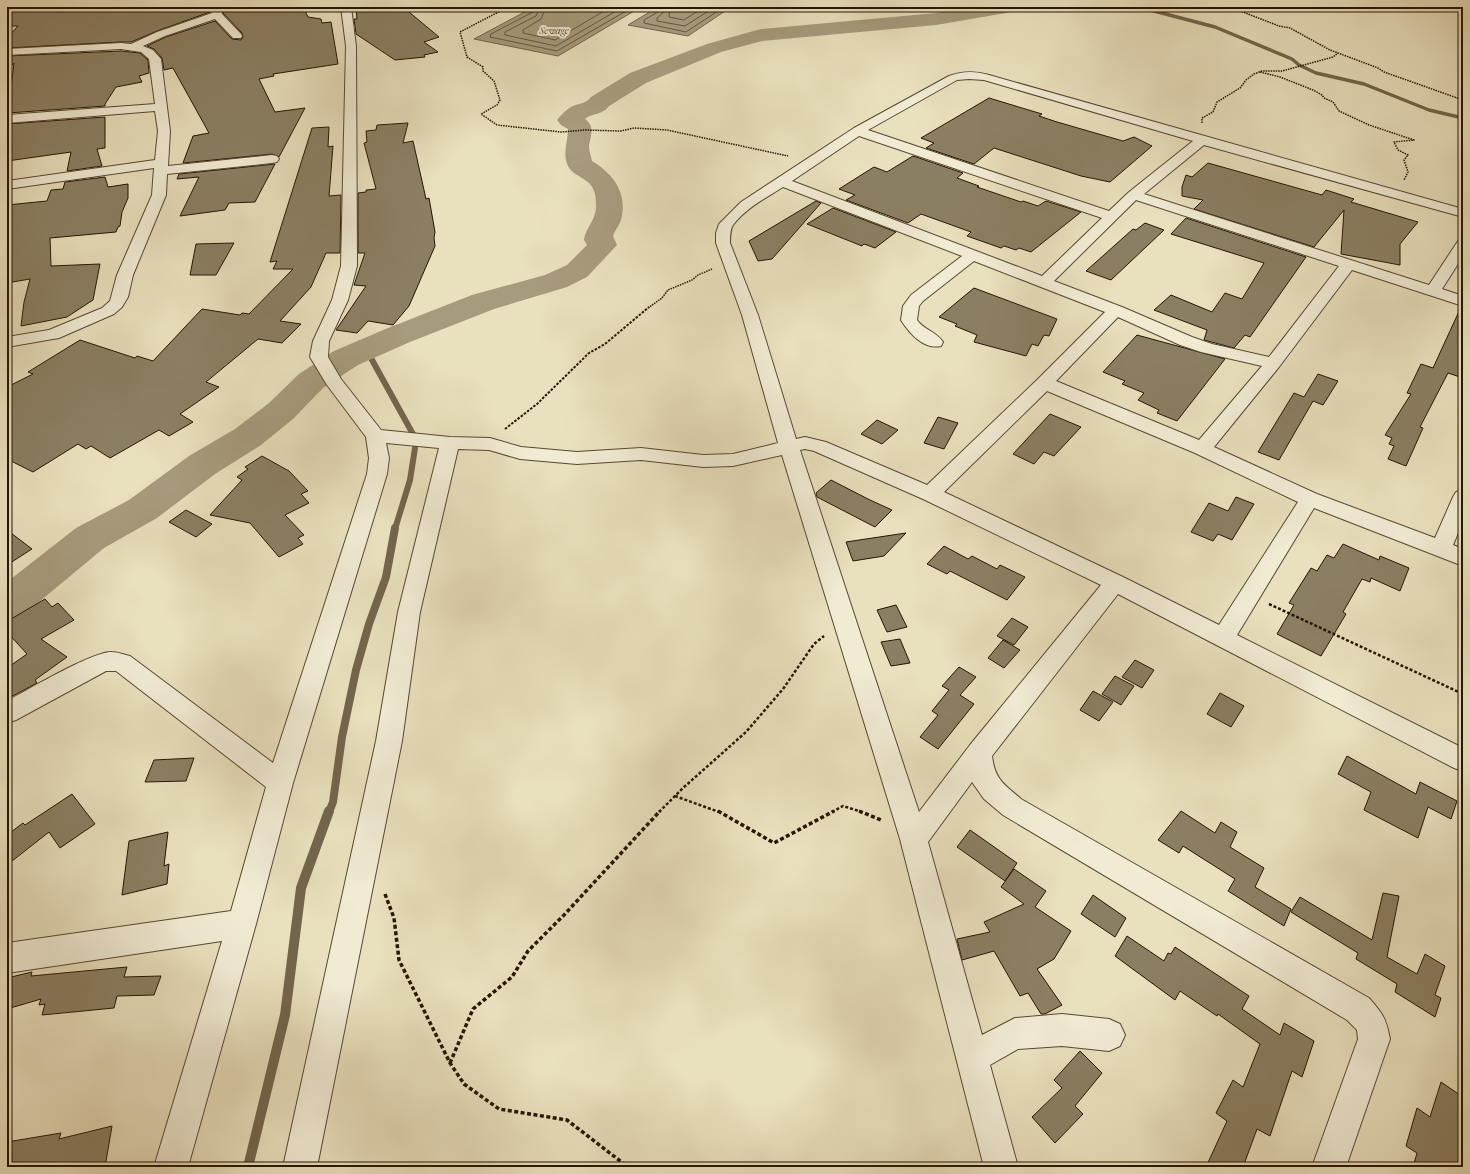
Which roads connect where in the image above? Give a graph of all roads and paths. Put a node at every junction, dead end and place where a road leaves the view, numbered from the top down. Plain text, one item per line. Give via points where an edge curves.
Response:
1 (346, 7) edge
2 (508, 7) edge
3 (1230, 7) edge
4 (217, 11) edge
5 (237, 36) dead end
6 (132, 47) junction
7 (7, 52) edge
8 (1338, 53) junction
9 (1260, 72) junction
10 (1463, 100) edge
11 (162, 107) junction
12 (7, 119) edge
13 (858, 131) junction
14 (1202, 140) junction
15 (818, 157) junction
16 (272, 159) dead end
17 (162, 167) junction
18 (780, 181) junction
19 (7, 185) edge
20 (1397, 194) junction
21 (1134, 195) junction
22 (1463, 213) edge
23 (1110, 216) junction
24 (1463, 244) edge
25 (972, 254) junction
26 (730, 260) junction
27 (1349, 264) junction
28 (1044, 282) junction
29 (1433, 291) junction
30 (1463, 301) edge
31 (1116, 310) junction
32 (7, 342) edge
33 (935, 342) dead end
34 (1273, 363) junction
35 (1044, 383) junction
36 (375, 436) junction
37 (450, 443) junction
38 (490, 444) junction
39 (789, 447) junction
40 (1202, 449) junction
41 (930, 494) junction
42 (1463, 497) edge
43 (1310, 499) junction
44 (1441, 548) junction
45 (1463, 558) edge
46 (1115, 583) junction
47 (1250, 595) junction
48 (844, 621) junction
49 (1223, 638) junction
50 (1463, 694) edge
51 (7, 713) edge
52 (979, 753) junction
53 (1463, 760) edge
54 (280, 783) junction
55 (675, 796) junction
56 (914, 840) junction
57 (383, 889) dead end
58 (242, 924) junction
59 (7, 958) edge
60 (1109, 1035) dead end
61 (972, 1057) junction
62 (450, 1063) junction
63 (171, 1167) edge
64 (300, 1167) edge
65 (628, 1167) edge
66 (1001, 1167) edge
67 (1329, 1167) edge

1 - 36 street via 351,46 348,266 340,300 321,341 319,357 333,381
2 - 15 path via 460,32 467,57 483,67 483,71 494,81 500,100 497,105 481,114 491,122 502,126 561,132 621,131 634,128 667,130 800,158
3 - 8 path via 1290,28
4 - 5 street
4 - 6 street
6 - 7 street
6 - 11 street via 154,55
8 - 9 path via 1333,57 1282,71
8 - 10 path
9 - 14 path via 1217,102 1213,112 1202,118
9 - 20 path via 1313,90 1333,102 1339,110 1369,125 1414,140 1394,142 1398,150 1408,155 1404,160 1408,172
11 - 12 street
11 - 17 street
13 - 14 street via 953,78 973,75
13 - 15 street
13 - 23 street
14 - 20 street
14 - 21 street
15 - 18 street
16 - 17 street
17 - 19 street
17 - 32 street via 157,201 125,275 116,304 96,317 68,329
18 - 25 street
18 - 26 street via 746,205 726,224 723,243
20 - 22 street
21 - 23 street
21 - 27 street
23 - 28 street
24 - 29 street
25 - 28 street
25 - 33 street via 917,298 911,306 909,320 915,329
26 - 38 path via 668,290 662,298 605,344 588,353 537,404
26 - 39 street via 750,315
27 - 29 street
27 - 34 street
28 - 31 street
29 - 30 street
31 - 34 street via 1186,341
31 - 35 street
34 - 40 street
35 - 40 street
35 - 41 street
36 - 37 street
36 - 54 street via 379,458 377,474
37 - 38 street
37 - 64 street via 409,612 389,740
38 - 39 street via 520,453 570,457 641,454 703,460 733,460
39 - 41 street via 805,443 819,446
39 - 48 street
40 - 43 street
41 - 46 street
42 - 44 street
43 - 44 street
43 - 47 street
44 - 45 street
46 - 49 street
46 - 52 street
47 - 49 street
47 - 50 path
48 - 55 path via 814,644 782,689 746,732
48 - 56 street
49 - 53 street
51 - 54 street via 101,663 122,663
52 - 56 street
52 - 67 street via 981,773 993,791 1012,806 1358,1009 1371,1023 1374,1039
54 - 58 street
55 - 56 path via 717,811 774,842 842,806 873,816
55 - 62 path via 528,952 512,977 473,1009
56 - 61 street
57 - 62 path via 394,918 399,960
58 - 59 street
58 - 63 street
60 - 61 street via 1062,1030 1015,1034
61 - 66 street
62 - 65 path via 464,1084 499,1110 567,1120

